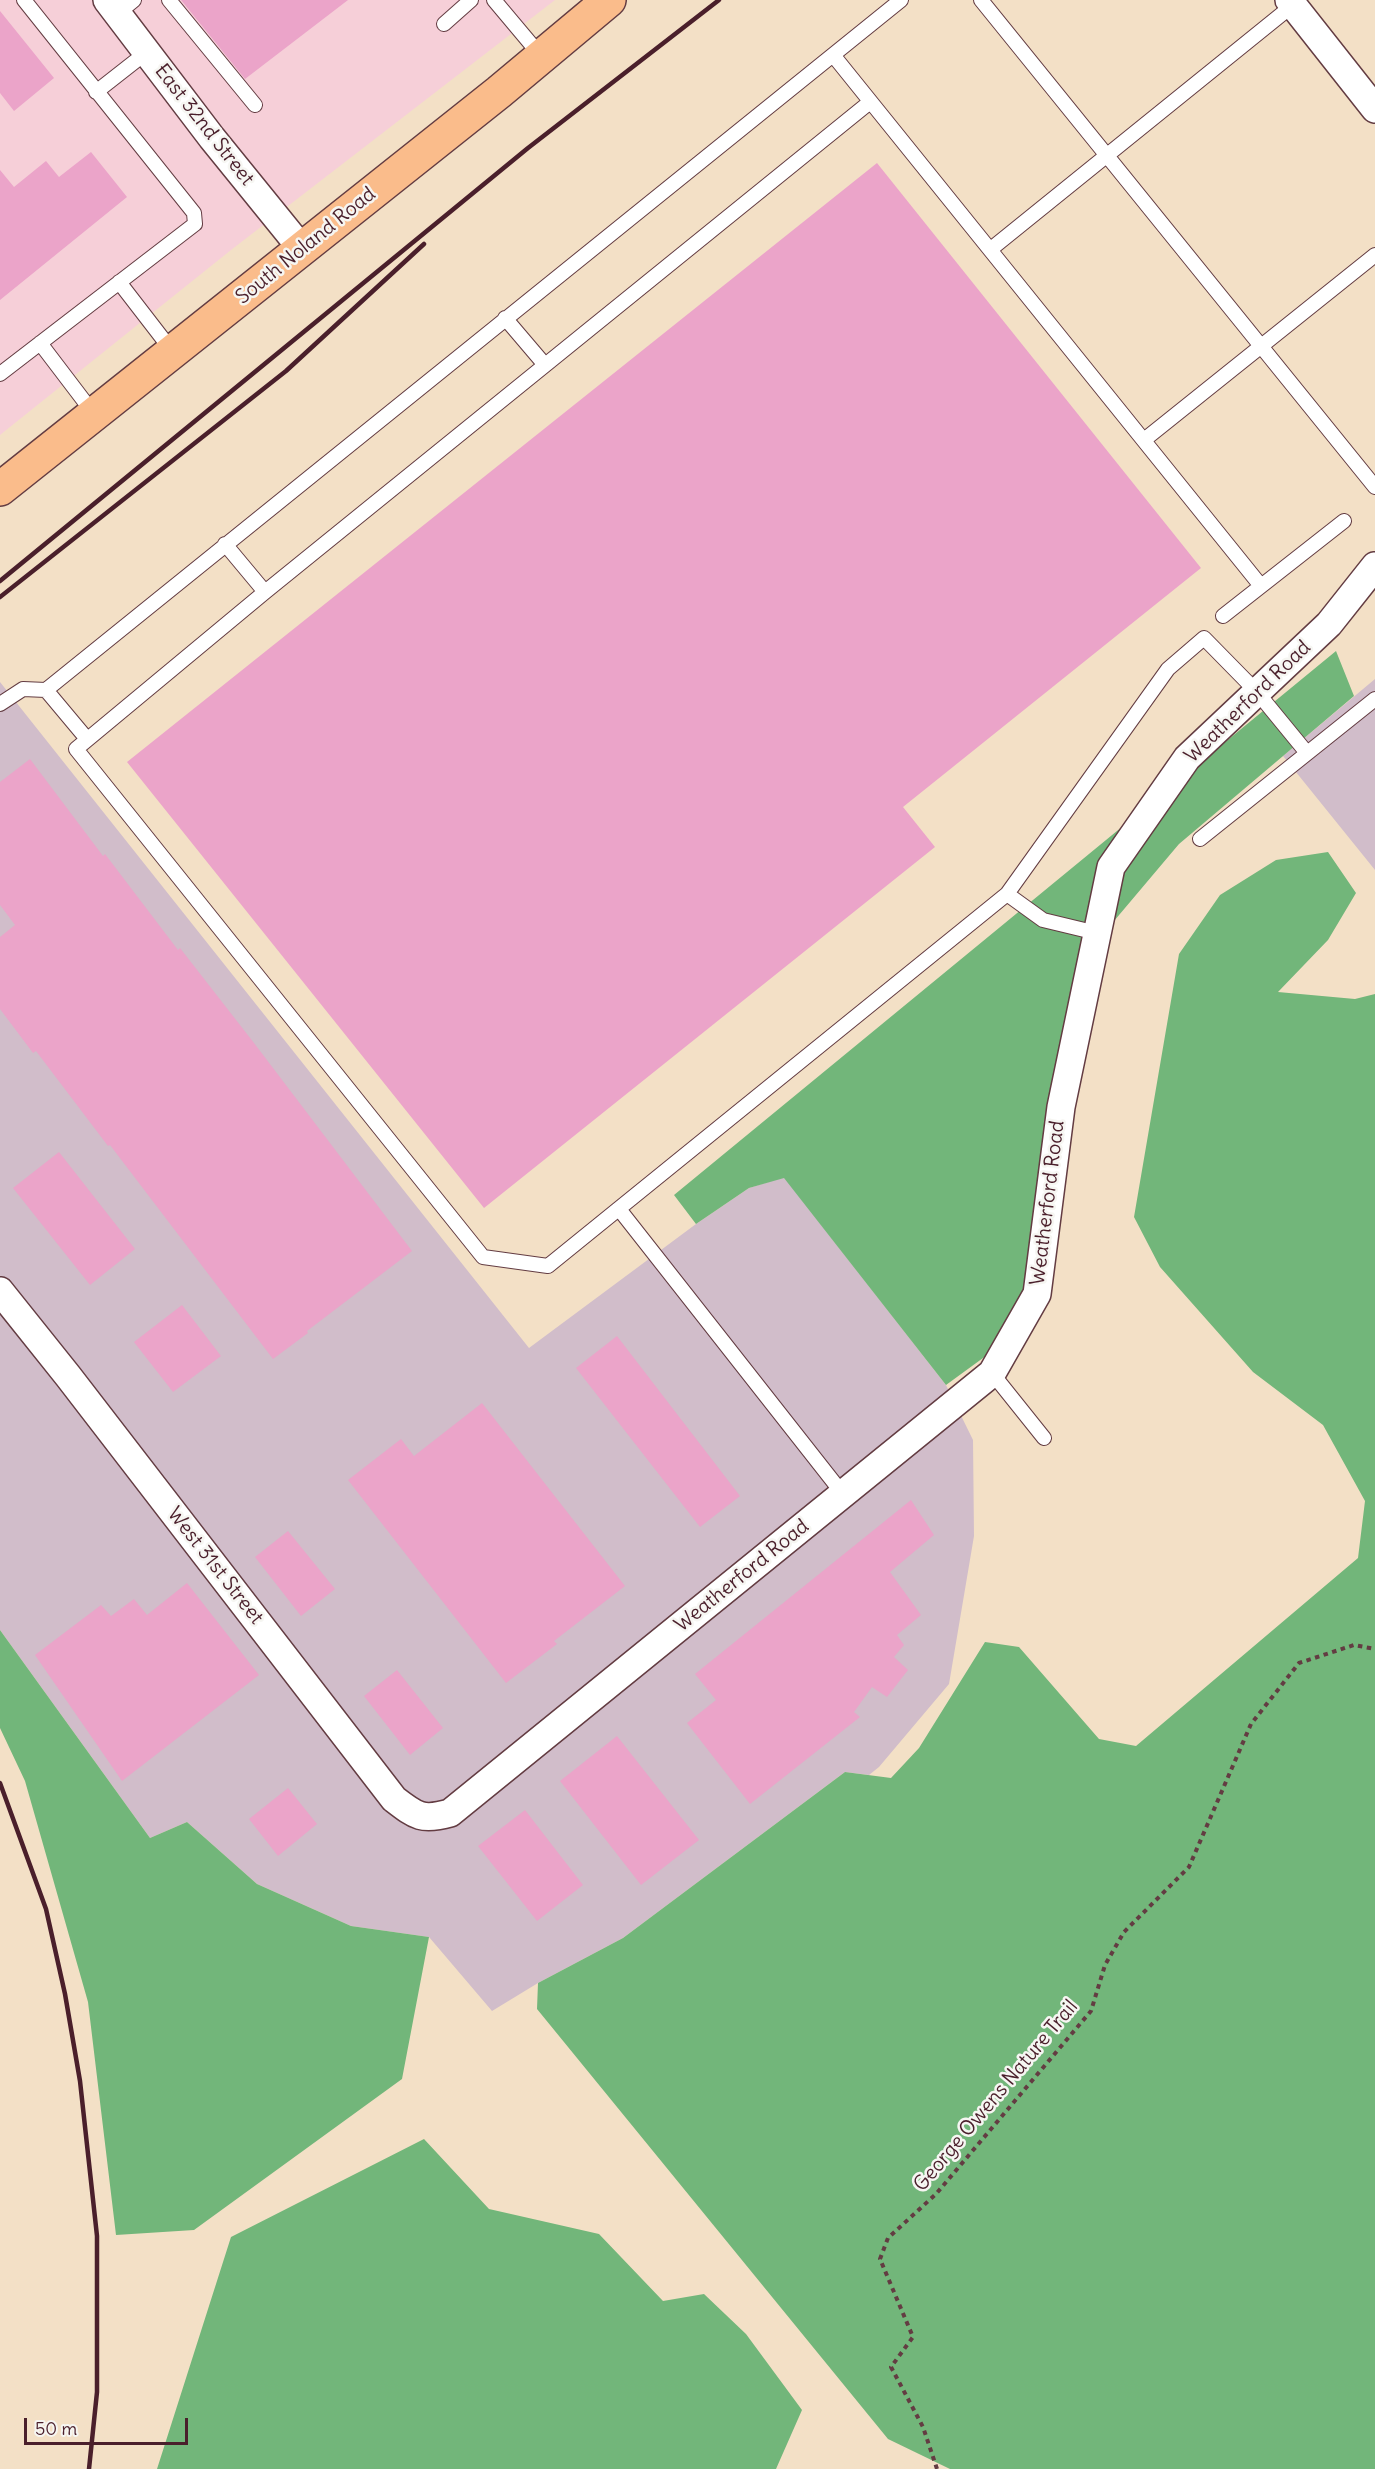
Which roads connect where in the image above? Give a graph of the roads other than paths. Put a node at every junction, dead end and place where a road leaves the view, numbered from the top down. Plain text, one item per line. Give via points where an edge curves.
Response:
1 (24, 0) edge
2 (169, 0) edge
3 (471, 0) edge
4 (494, 0) edge
5 (609, 0) edge
6 (901, 0) edge
7 (981, 0) edge
8 (1291, 2) edge
9 (119, 5) edge
10 (444, 24) dead end
11 (147, 52) junction
12 (832, 55) junction
13 (542, 57) junction
14 (96, 92) junction
15 (870, 102) junction
16 (255, 105) dead end
17 (1375, 110) edge
18 (1108, 155) junction
19 (302, 249) junction
20 (991, 249) junction
21 (1375, 255) edge
22 (119, 282) junction
23 (506, 318) junction
24 (40, 343) junction
25 (1261, 345) junction
26 (173, 352) junction
27 (545, 365) junction
28 (0, 374) edge
29 (94, 414) junction
30 (1144, 440) junction
31 (2, 483) edge
32 (1375, 487) edge
33 (1344, 521) dead end
34 (225, 544) junction
35 (1375, 566) edge
36 (1261, 586) junction
37 (265, 592) junction
38 (1222, 616) dead end
39 (46, 690) junction
40 (1257, 692) junction
41 (1375, 699) edge
42 (0, 704) edge
43 (87, 739) junction
44 (1307, 753) junction
45 (1200, 839) dead end
46 (1007, 894) junction
47 (1097, 933) junction
48 (619, 1209) junction
49 (0, 1291) edge
50 (992, 1373) junction
51 (1044, 1438) dead end
52 (843, 1494) junction
53 (442, 1815) joint

1 - 14 lane
2 - 16 lane
3 - 10 lane
4 - 13 lane
5 - 13 main road, South Noland Road
6 - 12 lane
7 - 18 lane
8 - 17 street
8 - 18 lane
9 - 11 street, East 32nd Street
11 - 14 lane
11 - 19 street, East 32nd Street
12 - 15 lane
12 - 23 lane
13 - 19 main road, South Noland Road
14 - 22 lane via 194,213 195,224
15 - 20 lane
15 - 27 lane
18 - 20 lane
18 - 25 lane
19 - 26 main road, South Noland Road
20 - 30 lane
21 - 25 lane
22 - 24 lane
22 - 26 lane
23 - 27 lane
23 - 34 lane
24 - 28 lane
24 - 29 lane
25 - 30 lane
25 - 32 lane
26 - 29 main road, South Noland Road
27 - 37 lane
29 - 31 main road, South Noland Road
30 - 36 lane
33 - 36 lane
34 - 37 lane
34 - 39 lane
35 - 40 street, Weatherford Road via 1329,624
36 - 38 lane
37 - 43 lane
39 - 42 lane via 23,689
39 - 43 lane
40 - 44 lane
40 - 46 lane via 1204,638 1168,669
40 - 47 street, Weatherford Road via 1187,758 1111,867
41 - 44 lane
43 - 48 lane via 75,749 483,1257 548,1266
44 - 45 lane
46 - 47 lane via 1043,920
46 - 48 lane
47 - 50 street, Weatherford Road via 1061,1107 1037,1294
48 - 52 lane
49 - 53 street, West 31st Street via 394,1799 415,1816
50 - 51 lane
50 - 52 street, Weatherford Road
52 - 53 street, Weatherford Road via 450,1813

